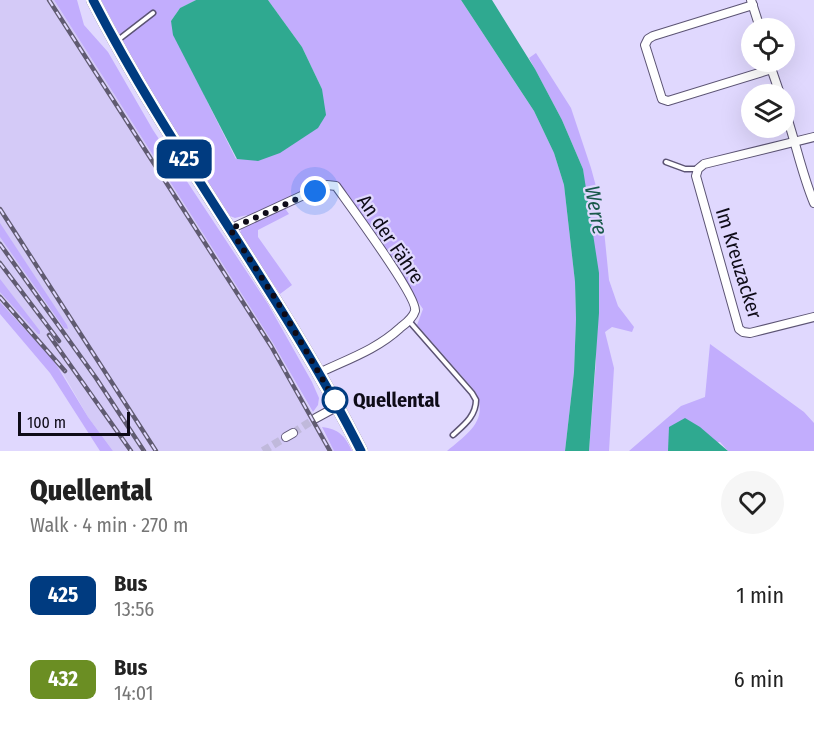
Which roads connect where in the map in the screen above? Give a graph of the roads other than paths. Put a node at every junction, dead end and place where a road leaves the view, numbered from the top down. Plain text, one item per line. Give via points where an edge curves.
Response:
1 (93, 0) edge
2 (752, 3) edge
3 (153, 13) dead end
4 (757, 18) edge
5 (115, 42) junction
6 (750, 72) edge
7 (814, 137) edge
8 (795, 138) edge
9 (796, 141) junction
10 (666, 162) dead end
11 (698, 169) junction
12 (814, 203) edge
13 (230, 229) junction
14 (814, 317) edge
15 (409, 320) junction
16 (319, 373) junction
17 (338, 406) junction
18 (316, 418) tunnel mouth
19 (453, 435) dead end
20 (361, 451) edge

1 - 5 main road
2 - 4 street
2 - 6 street via 653,36 645,45 662,99 668,101
3 - 5 lane
5 - 13 main road
7 - 9 street
8 - 9 street
9 - 11 street via 704,164
9 - 12 street
10 - 11 lane
11 - 14 street, Im Kreuzacker via 696,176 739,328 750,333
13 - 15 street, An der Fähre via 321,187 336,186 415,304
13 - 16 main road
15 - 16 street via 375,348
15 - 19 lane via 476,400 467,423
16 - 17 main road
17 - 18 street
17 - 20 main road

